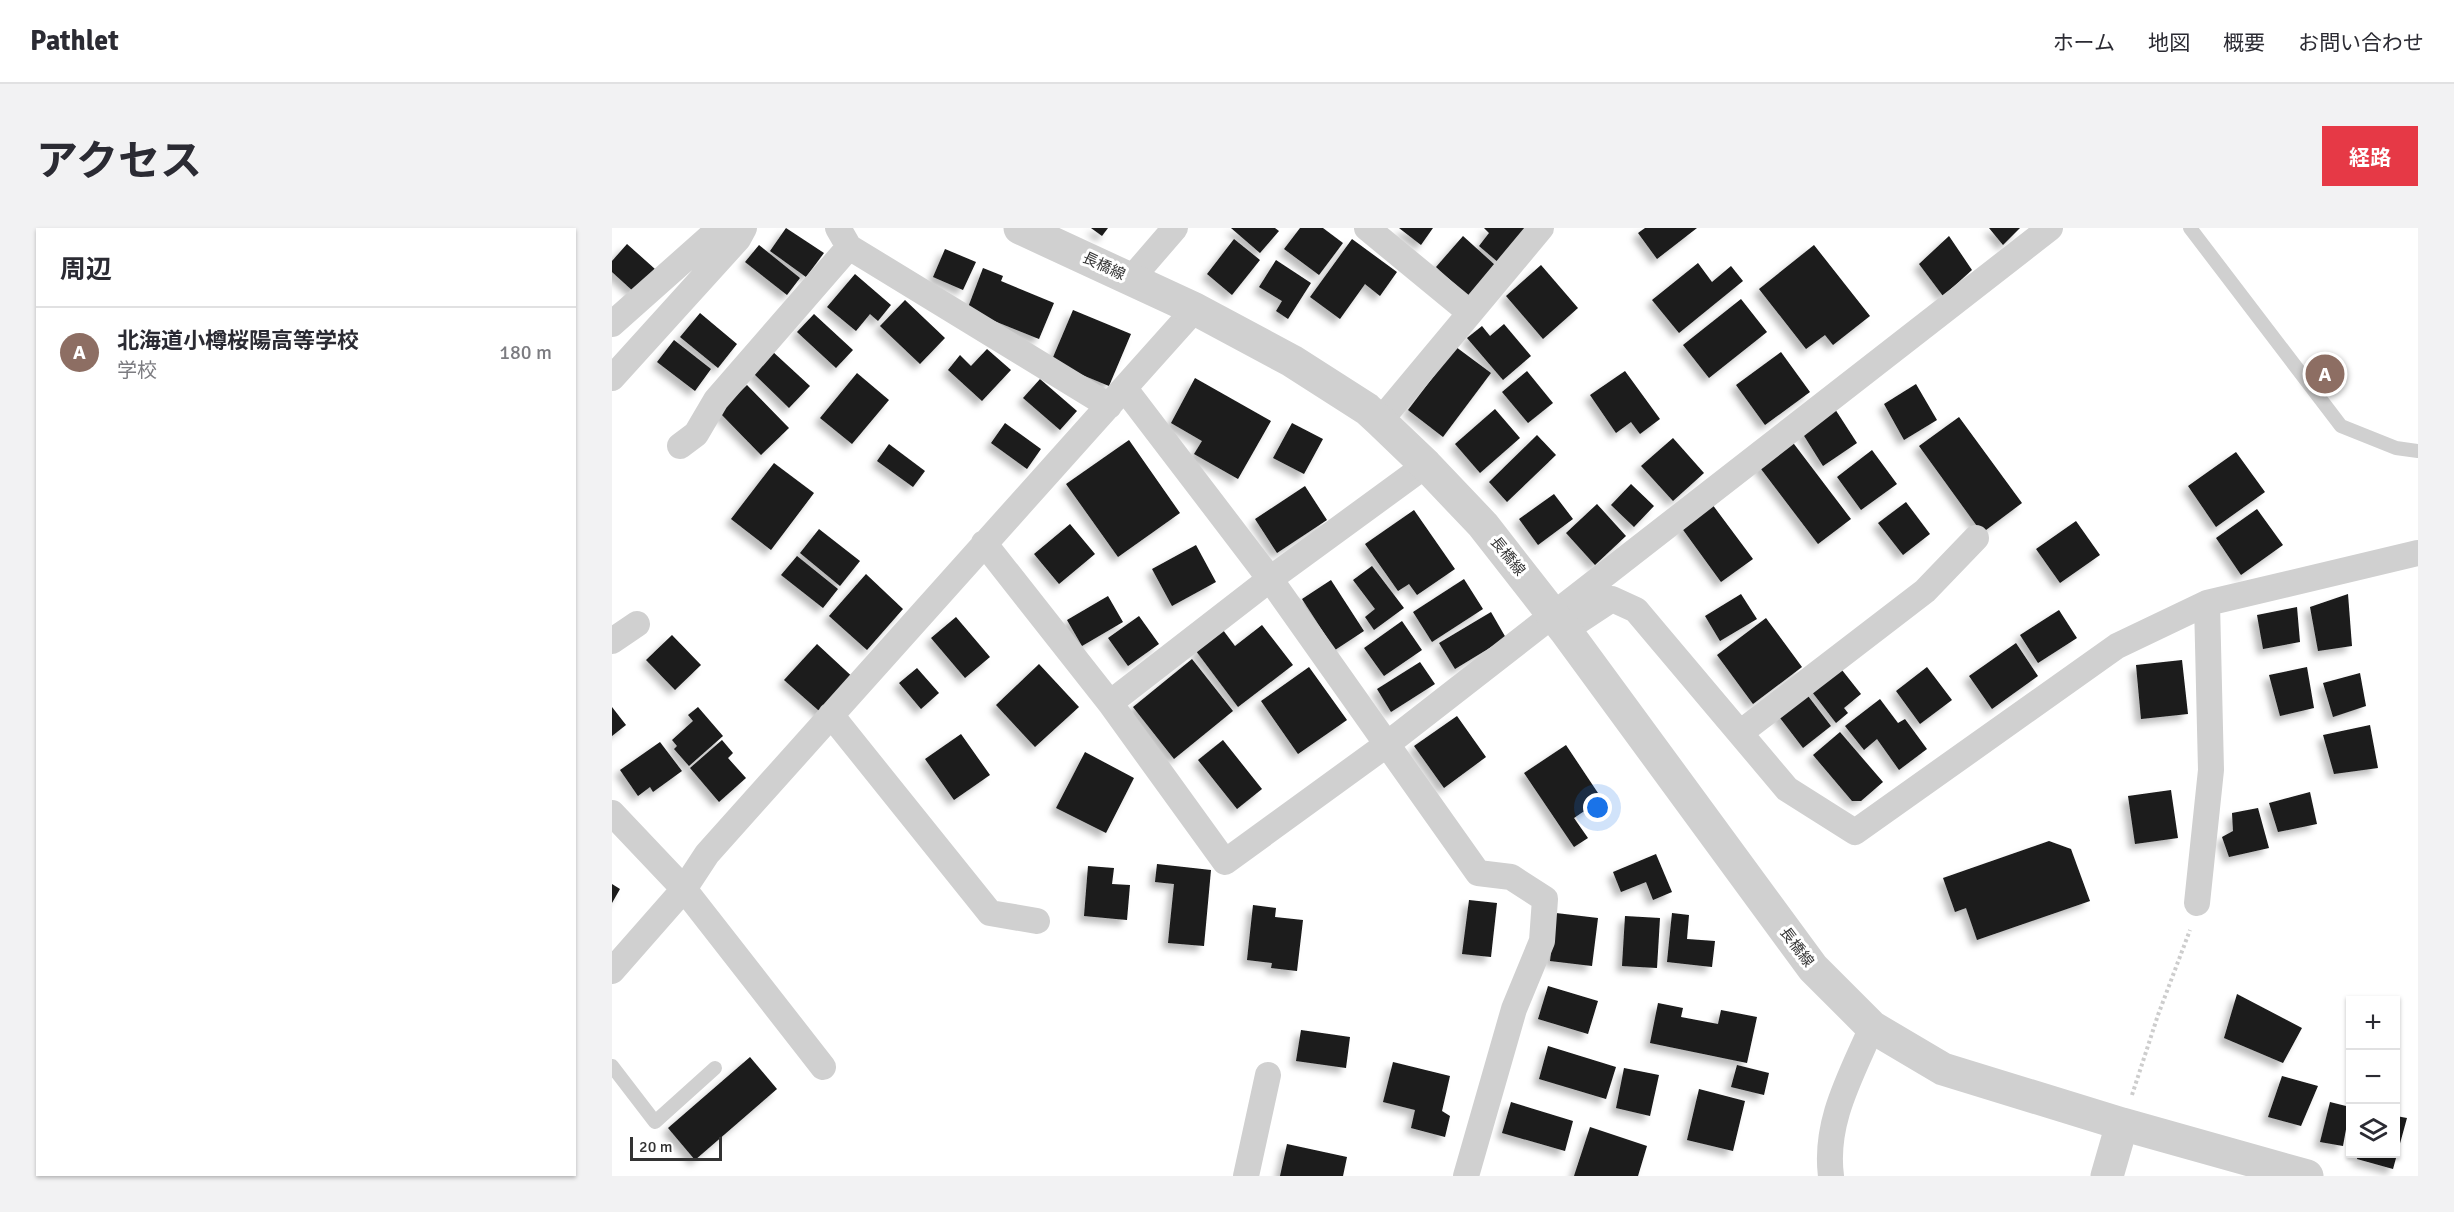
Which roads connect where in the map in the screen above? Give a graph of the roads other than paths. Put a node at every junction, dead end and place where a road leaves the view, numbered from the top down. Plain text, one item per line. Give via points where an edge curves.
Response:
1 (720, 228) edge
2 (744, 228) edge
3 (1020, 228) edge
4 (1174, 228) edge
5 (1367, 228) edge
6 (1541, 228) edge
7 (2050, 228) edge
8 (2190, 228) edge
9 (844, 238) edge
10 (1131, 279) junction
11 (1195, 309) junction
12 (1469, 312) junction
13 (612, 324) edge
14 (612, 378) edge
15 (1117, 397) junction
16 (1380, 421) junction
17 (680, 446) dead end
18 (2418, 451) edge
19 (1426, 465) junction
20 (1976, 538) dead end
21 (984, 543) junction
22 (2418, 553) edge
23 (1270, 579) junction
24 (2206, 603) junction
25 (1560, 623) junction
26 (638, 624) dead end
27 (612, 641) edge
28 (1110, 703) junction
29 (831, 715) junction
30 (1740, 733) junction
31 (1386, 745) junction
32 (612, 813) edge
33 (684, 889) junction
34 (2197, 903) road end
35 (1037, 921) dead end
36 (612, 971) edge
37 (1872, 1027) junction
38 (612, 1066) edge
39 (823, 1067) dead end
40 (715, 1068) dead end
41 (1268, 1075) dead end
42 (2122, 1125) junction
43 (1246, 1176) edge
44 (1466, 1176) edge
45 (1831, 1176) edge
46 (2107, 1176) edge
47 (2304, 1176) edge

1 - 13 street
2 - 14 street
3 - 10 street, 長橋線
4 - 10 street
5 - 12 street
6 - 12 street
7 - 25 street
8 - 18 lane via 2341,426 2396,448
9 - 15 street
9 - 17 street via 716,400 696,434
10 - 11 street, 長橋線
11 - 15 street
11 - 16 street, 長橋線 via 1292,361
12 - 16 street
15 - 21 street
15 - 23 street
16 - 19 street, 長橋線
19 - 23 street
19 - 25 street, 長橋線 via 1483,525
20 - 30 street via 1925,591
21 - 28 street
21 - 29 street
22 - 24 street
23 - 28 street
23 - 31 street
24 - 30 street via 2117,646 1855,832 1788,789
24 - 34 street via 2211,770
25 - 30 street via 1612,598 1636,610
25 - 31 street
25 - 37 street, 長橋線 via 1813,968
26 - 27 street
28 - 31 street via 1225,862
29 - 33 street via 707,854
29 - 35 street via 990,913
31 - 44 street via 1478,873 1511,877 1545,899 1542,941 1514,1009
32 - 33 street
33 - 36 street
33 - 39 street
37 - 42 street, 長橋線 via 1943,1069
37 - 45 street via 1834,1114 1828,1152
38 - 40 lane via 654,1122
41 - 43 street
42 - 46 street
42 - 47 street, 長橋線

